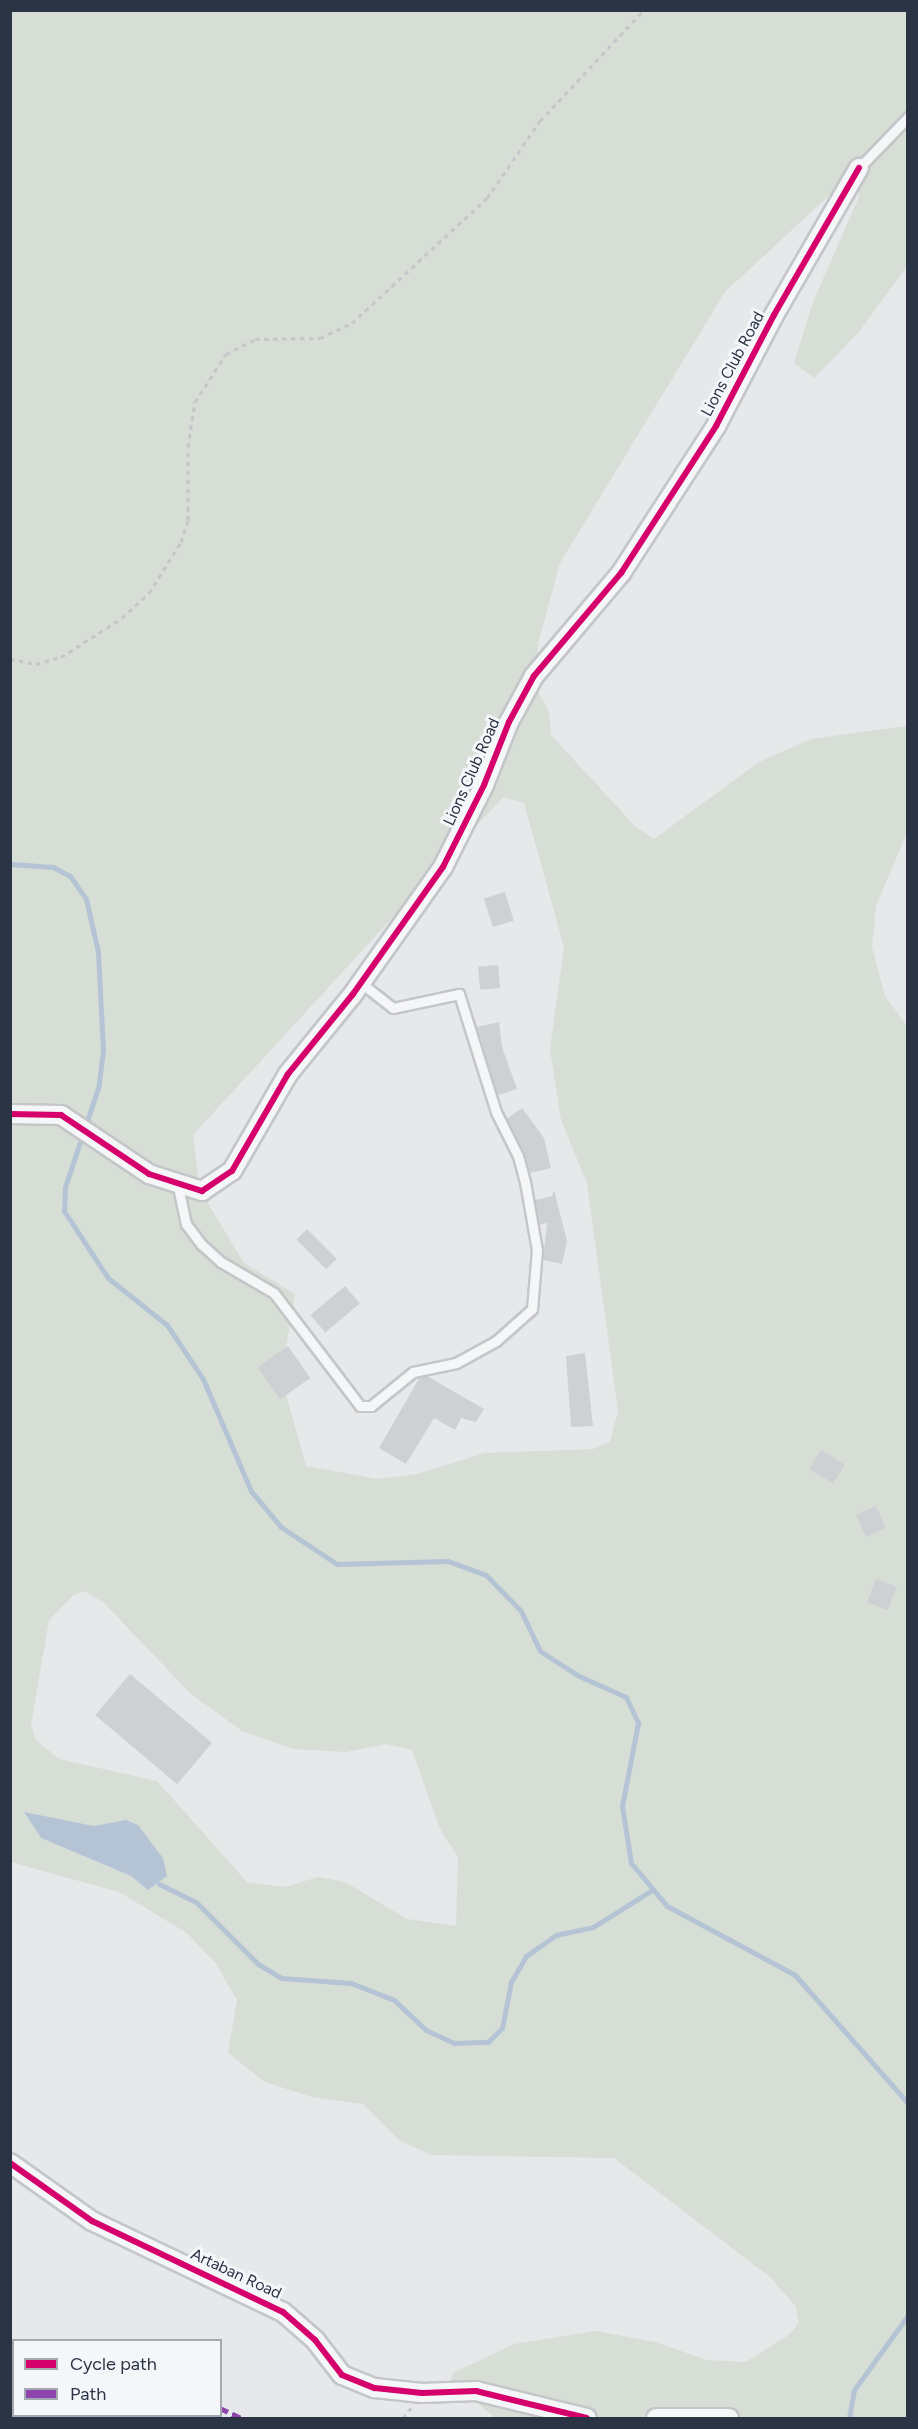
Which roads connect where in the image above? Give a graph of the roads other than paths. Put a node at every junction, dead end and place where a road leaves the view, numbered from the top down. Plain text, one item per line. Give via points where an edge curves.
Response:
1 (908, 117) edge
2 (859, 168) joint
3 (361, 983) junction
4 (10, 1114) edge
5 (177, 1182) junction
6 (10, 2163) edge
7 (587, 2418) edge
8 (656, 2418) edge
9 (729, 2418) edge

1 - 2 lane
2 - 3 street, Lions Club Road via 774,315 716,426 621,573 534,676 443,867
3 - 5 street, Lions Club Road via 288,1074 232,1171 202,1191
3 - 5 lane via 393,1008 459,994 496,1112 518,1156 525,1182 537,1250 532,1308 496,1341 456,1363 413,1372 370,1406 360,1406 274,1293 221,1262 201,1245 186,1224
4 - 5 street, Lions Club Road via 61,1115 149,1174
6 - 7 street, Artaban Road via 92,2220 283,2312 315,2340 342,2375 386,2389 422,2393 476,2391
8 - 9 street

